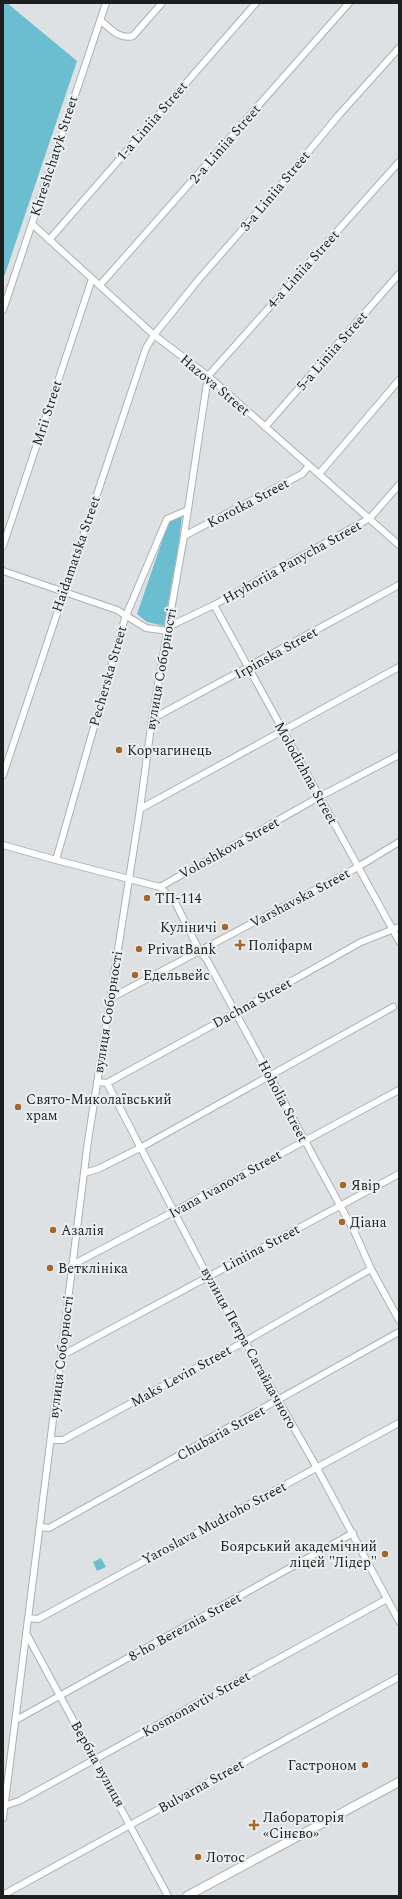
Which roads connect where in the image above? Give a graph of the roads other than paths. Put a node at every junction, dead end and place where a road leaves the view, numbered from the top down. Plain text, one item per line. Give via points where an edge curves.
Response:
1 (106, 3) edge
2 (162, 3) edge
3 (256, 3) edge
4 (349, 3) edge
5 (100, 20) junction
6 (399, 48) edge
7 (399, 162) edge
8 (32, 224) junction
9 (49, 240) junction
10 (399, 274) edge
11 (92, 279) junction
12 (100, 285) junction
13 (3, 310) edge
14 (154, 335) junction
15 (208, 376) junction
16 (399, 380) edge
17 (265, 427) junction
18 (309, 466) junction
19 (320, 474) junction
20 (399, 486) edge
21 (188, 510) junction
22 (370, 518) junction
23 (184, 536) junction
24 (399, 545) edge
25 (3, 546) edge
26 (3, 570) edge
27 (399, 585) edge
28 (63, 591) junction
29 (214, 606) junction
30 (128, 615) junction
31 (168, 629) junction
32 (399, 667) edge
33 (248, 668) junction
34 (152, 719) junction
35 (283, 732) junction
36 (399, 755) edge
37 (3, 775) edge
38 (319, 797) junction
39 (140, 810) junction
40 (399, 842) edge
41 (3, 845) edge
42 (56, 860) junction
43 (358, 867) junction
44 (129, 880) junction
45 (160, 887) junction
46 (396, 928) edge
47 (399, 940) edge
48 (199, 950) junction
49 (111, 998) junction
50 (393, 1007) dead end
51 (235, 1013) junction
52 (269, 1076) junction
53 (97, 1082) junction
54 (107, 1083) junction
55 (399, 1090) edge
56 (304, 1140) junction
57 (140, 1148) junction
58 (84, 1173) junction
59 (399, 1174) edge
60 (340, 1206) junction
61 (173, 1212) junction
62 (72, 1265) junction
63 (371, 1269) junction
64 (208, 1276) junction
65 (399, 1320) edge
66 (399, 1332) edge
67 (244, 1342) junction
68 (61, 1356) junction
69 (278, 1401) junction
70 (399, 1422) edge
71 (51, 1440) junction
72 (317, 1468) junction
73 (40, 1528) junction
74 (353, 1534) junction
75 (387, 1599) junction
76 (28, 1618) junction
77 (399, 1620) edge
78 (26, 1633) junction
79 (399, 1677) edge
80 (61, 1697) junction
81 (16, 1720) junction
82 (95, 1760) junction
83 (399, 1782) edge
84 (4, 1806) junction
85 (3, 1818) edge
86 (130, 1824) junction
87 (3, 1895) edge
88 (168, 1896) edge
89 (187, 1896) edge

1 - 5 street, Khreshchatyk Street
2 - 5 street via 133,36 127,38 120,36
3 - 9 street, 1-a Liniia Street
4 - 12 street, 2-a Liniia Street
5 - 8 street, Khreshchatyk Street
6 - 14 street, 3-a Liniia Street via 198,279
7 - 15 street, 4-a Liniia Street
8 - 9 street, Hazova Street
8 - 13 street, Khreshchatyk Street
9 - 11 street, Hazova Street
10 - 17 street, 5-a Liniia Street
11 - 12 street, Hazova Street
11 - 25 street, Mrii Street
12 - 14 street, Hazova Street
14 - 15 street, Hazova Street
14 - 28 street, Haidamatska Street via 146,348
15 - 17 street, Hazova Street
15 - 21 street, вулиця Соборності
16 - 19 street
17 - 18 street, Hazova Street
18 - 19 street, Hazova Street
18 - 23 street, Korotka Street via 302,474
19 - 22 street, Hazova Street
20 - 22 street, Hryhoriia Panycha Street
21 - 23 street, вулиця Соборності
21 - 30 street, Pecherska Street via 167,519
22 - 24 street, Hazova Street
22 - 29 street, Hryhoriia Panycha Street
23 - 31 street, вулиця Соборності
26 - 28 street
27 - 33 street, Irpinska Street
28 - 30 street
28 - 37 street, Haidamatska Street
29 - 31 street, Hryhoriia Panycha Street
29 - 33 street, Molodizhna Street
30 - 31 street via 146,628
30 - 42 street, Pecherska Street via 125,618
31 - 34 street, вулиця Соборності
32 - 35 street
33 - 34 street, Irpinska Street
33 - 35 street, Molodizhna Street
34 - 39 street, вулиця Соборності
35 - 38 street, Molodizhna Street
35 - 39 street
36 - 38 street, Voloshkova Street
38 - 43 street, Molodizhna Street
38 - 45 street, Voloshkova Street
39 - 44 street, вулиця Соборності
40 - 43 street, Varshavska Street
41 - 42 street
42 - 44 street
43 - 46 street, Molodizhna Street
43 - 48 street, Varshavska Street
44 - 45 street
44 - 49 street, вулиця Соборності
45 - 48 street, Hoholia Street via 175,902
46 - 47 street, Molodizhna Street
46 - 51 street, Dachna Street via 361,942
48 - 49 street, Varshavska Street
48 - 51 street, Hoholia Street
49 - 53 street, вулиця Соборності
50 - 52 street
51 - 52 street, Hoholia Street
51 - 54 street, Dachna Street
52 - 56 street, Hoholia Street
52 - 57 street
53 - 54 street
53 - 58 street, вулиця Соборності
54 - 57 street, вулиця Петра Сагайдачного
55 - 56 street, Ivana Ivanova Street
56 - 60 street, Hoholia Street
56 - 61 street, Ivana Ivanova Street
57 - 58 street via 98,1169
57 - 61 street, вулиця Петра Сагайдачного
58 - 62 street, вулиця Соборності
59 - 60 street, Liniina Street
60 - 63 street, Hoholia Street
60 - 64 street, Liniina Street
61 - 62 street, Ivana Ivanova Street
61 - 64 street, вулиця Петра Сагайдачного
62 - 68 street, вулиця Соборності
63 - 65 street, Hoholia Street
63 - 67 street, Maks Levin Street
64 - 67 street, вулиця Петра Сагайдачного
64 - 68 street, Liniina Street
66 - 69 street, Chubaria Street
67 - 69 street, вулиця Петра Сагайдачного
67 - 71 street, Maks Levin Street via 63,1440
68 - 71 street, вулиця Соборності
69 - 72 street, вулиця Петра Сагайдачного
69 - 73 street, Chubaria Street via 49,1528
70 - 72 street, Yaroslava Mudroho Street
71 - 73 street, вулиця Соборності
72 - 74 street, вулиця Петра Сагайдачного
72 - 76 street, Yaroslava Mudroho Street via 38,1619
73 - 76 street, вулиця Соборності
74 - 75 street, вулиця Петра Сагайдачного
74 - 80 street, 8-ho Bereznia Street
75 - 77 street, вулиця Петра Сагайдачного
75 - 82 street, Kosmonavtiv Street
76 - 78 street, вулиця Соборності
78 - 80 street, Вербна вулиця
78 - 81 street, вулиця Соборності
79 - 86 street, Bulvarna Street
80 - 81 street, 8-ho Bereznia Street
80 - 82 street, Вербна вулиця
81 - 84 street, вулиця Соборності
82 - 84 street, Kosmonavtiv Street via 19,1802
82 - 86 street, Вербна вулиця
83 - 89 street
84 - 85 street, вулиця Соборності
86 - 87 street, Bulvarna Street
86 - 88 street, Вербна вулиця

